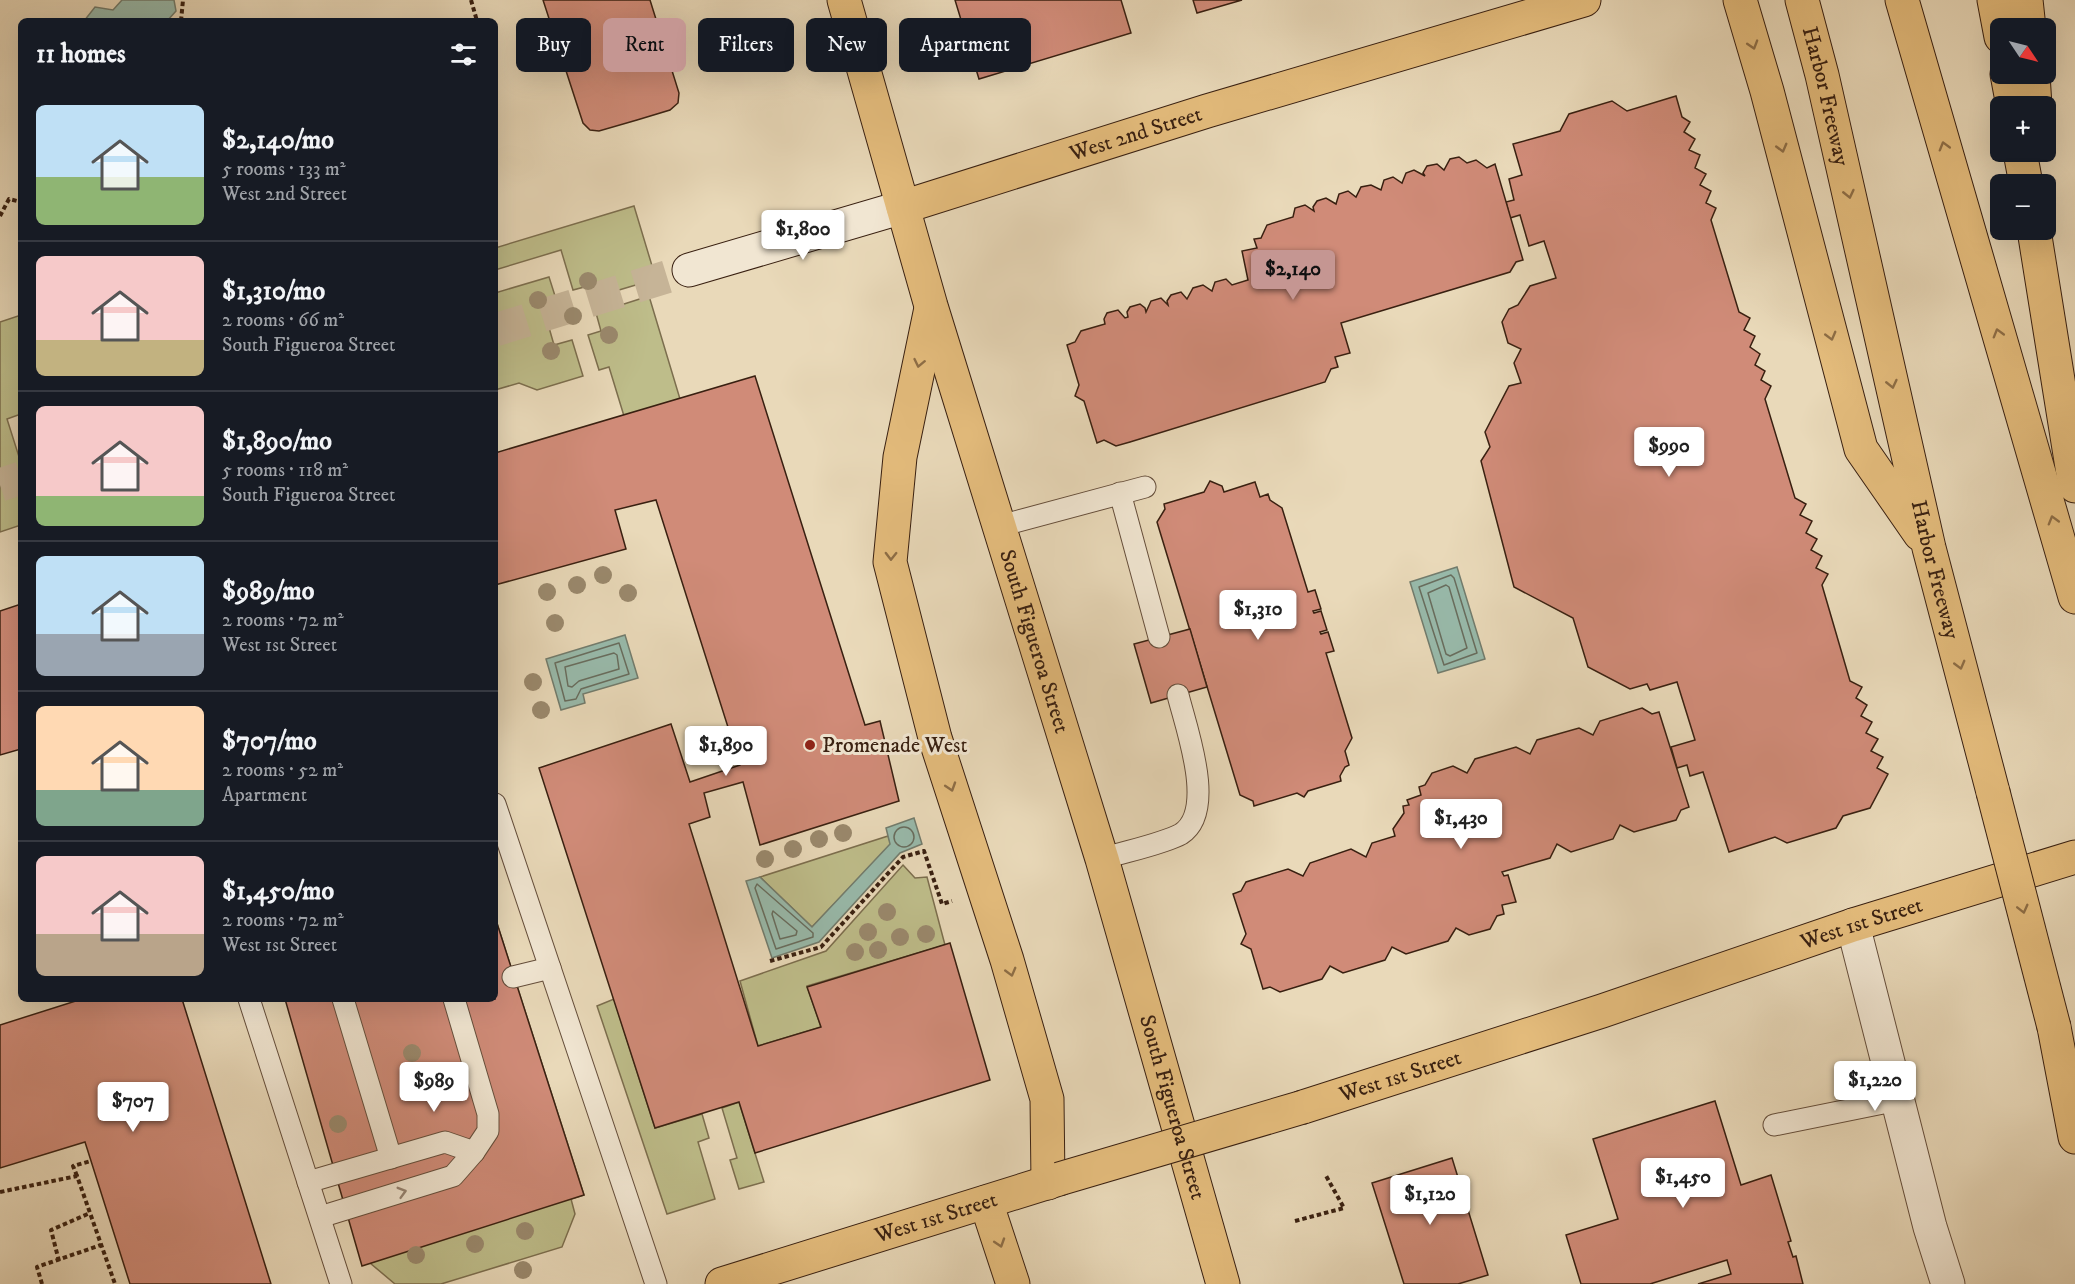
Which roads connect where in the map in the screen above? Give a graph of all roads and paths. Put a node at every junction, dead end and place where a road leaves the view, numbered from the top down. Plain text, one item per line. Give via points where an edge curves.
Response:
1 (183, 0) edge
2 (471, 0) edge
3 (844, 0) edge
4 (1584, 0) edge
5 (1740, 0) edge
6 (1802, 0) edge
7 (1902, 0) edge
8 (181, 18) edge
9 (476, 18) edge
10 (18, 201) edge
11 (903, 207) junction
12 (0, 216) edge
13 (2036, 240) edge
14 (2047, 240) edge
15 (689, 270) tunnel mouth
16 (931, 306) junction
17 (2057, 365) junction
18 (2075, 486) edge
19 (1145, 487) dead end
20 (1120, 493) junction
21 (1000, 526) junction
22 (1929, 548) junction
23 (2075, 597) edge
24 (1159, 637) dead end
25 (1178, 695) dead end
26 (498, 813) edge
27 (2075, 857) edge
28 (1102, 859) junction
29 (959, 900) dead end
30 (1853, 925) junction
31 (770, 961) dead end
32 (550, 968) junction
33 (513, 977) dead end
34 (250, 1002) edge
35 (344, 1002) edge
36 (455, 1002) edge
37 (1898, 1100) junction
38 (1774, 1125) dead end
39 (2075, 1137) edge
40 (474, 1152) junction
41 (391, 1158) junction
42 (91, 1161) dead end
43 (1325, 1174) dead end
44 (77, 1176) junction
45 (1053, 1181) junction
46 (309, 1182) junction
47 (0, 1192) edge
48 (986, 1202) junction
49 (90, 1213) junction
50 (320, 1217) junction
51 (1295, 1221) dead end
52 (101, 1245) junction
53 (59, 1261) junction
54 (42, 1284) edge
55 (115, 1284) edge
56 (341, 1284) edge
57 (656, 1284) edge
58 (723, 1284) edge
59 (1013, 1284) edge
60 (1223, 1284) edge
61 (1948, 1284) edge

1 - 8 path
2 - 9 path
3 - 11 main road, South Figueroa Street
4 - 11 main road, West 2nd Street via 1207,111
5 -> 22 main road via 1861,450
6 -> 22 main road, Harbor Freeway
23 -> 7 main road
10 - 12 path via 9,199
11 - 15 street, West 2nd Street
11 - 16 main road, South Figueroa Street
13 - 17 main road
14 - 17 main road
16 - 21 main road, South Figueroa Street
16 -> 45 main road via 900,457 890,562 935,738 1047,1099
17 - 18 main road
19 - 20 lane
20 - 21 lane
20 - 24 lane
21 - 28 main road, South Figueroa Street
22 -> 39 main road, Harbor Freeway, bridge via 2054,1027
25 - 28 lane via 1200,786 1192,823 1180,834
26 - 32 lane
27 - 30 main road, West 1st Street
28 - 60 main road, South Figueroa Street
29 - 31 path via 942,904 924,851 903,857 821,947
30 - 37 street
30 - 45 main road, West 1st Street, bridge via 1303,1107
32 - 33 lane
32 - 57 lane
34 - 46 lane
35 - 41 lane
36 - 40 lane via 488,1114 488,1131
37 - 38 lane
37 - 61 street
40 - 41 lane via 445,1142
50 -> 40 lane via 453,1176
41 - 46 lane
42 - 44 path via 73,1166
43 - 51 path via 1344,1208
44 - 47 path
44 - 49 path
45 - 48 main road, West 1st Street
46 - 50 lane
48 - 58 main road, West 1st Street
48 -> 59 main road
49 - 52 path
49 - 53 path via 51,1230
50 - 56 lane
52 - 53 path
52 - 55 path
53 - 54 path via 37,1268

